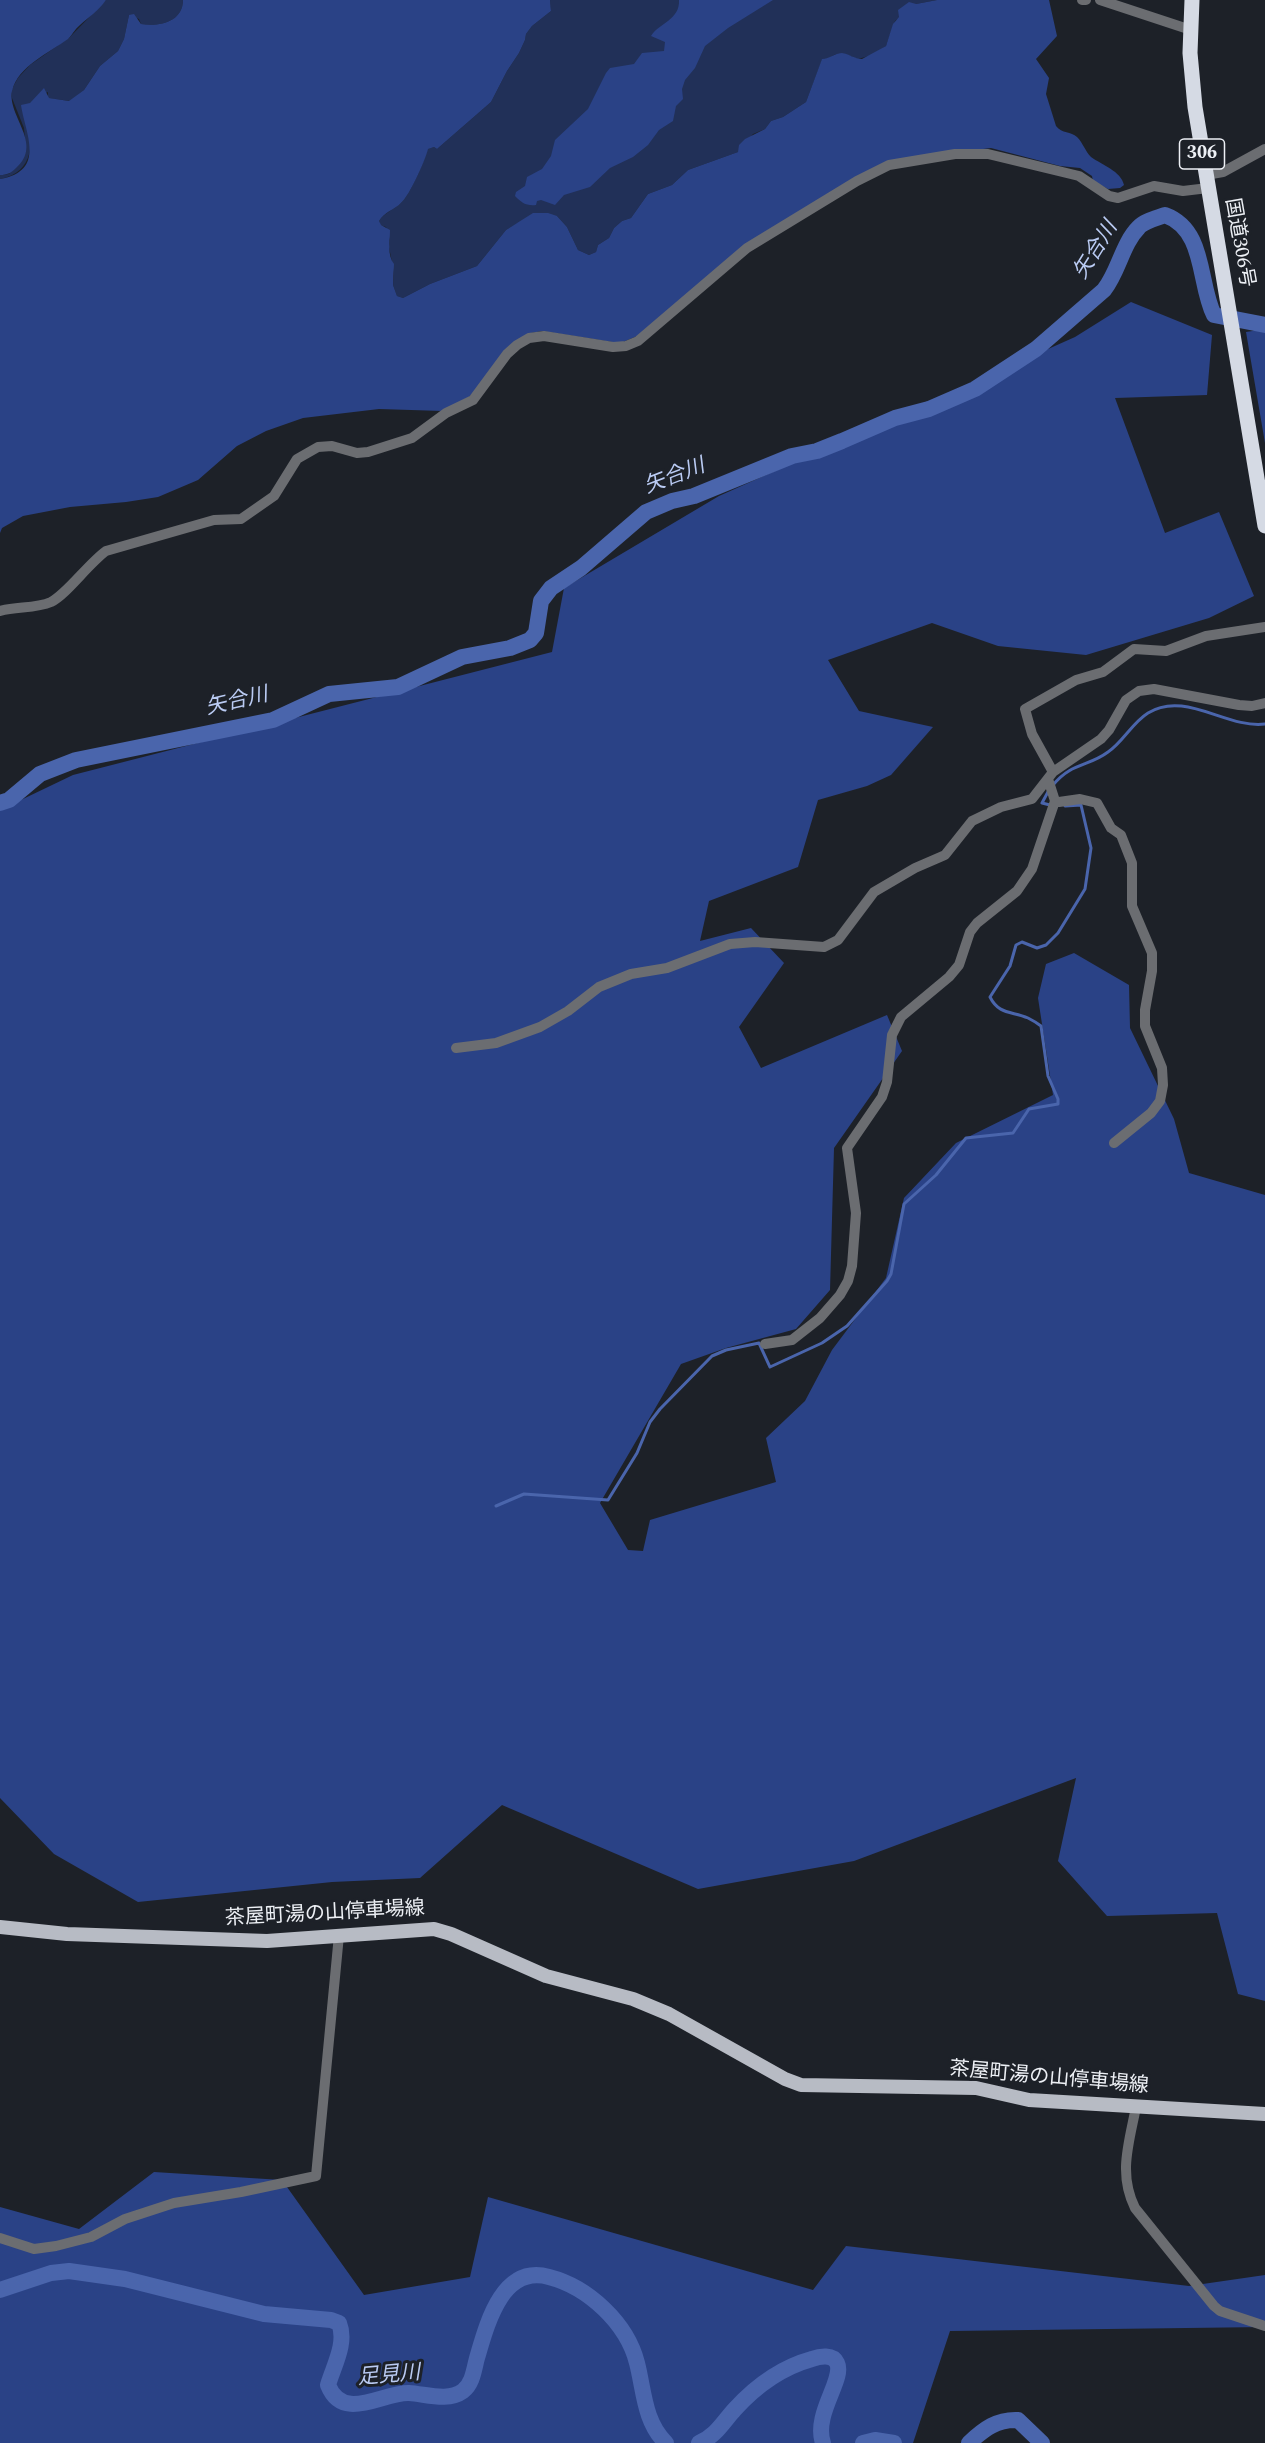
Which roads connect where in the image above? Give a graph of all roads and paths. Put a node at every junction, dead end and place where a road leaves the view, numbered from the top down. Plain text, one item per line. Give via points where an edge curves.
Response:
1 (1100, 0) edge
2 (1192, 0) edge
3 (1191, 30) junction
4 (1265, 148) edge
5 (1207, 181) junction
6 (1265, 526) edge
7 (0, 611) edge
8 (1265, 627) edge
9 (1265, 703) edge
10 (1052, 791) junction
11 (456, 1048) dead end
12 (1114, 1143) dead end
13 (765, 1344) dead end
14 (0, 1927) edge
15 (339, 1935) junction
16 (1136, 2107) junction
17 (1265, 2114) edge
18 (0, 2238) edge
19 (1265, 2326) edge

1 - 3 street
2 - 3 highway, 国道306号 / 306
3 - 5 highway, 国道306号 / 306 via 1192,80
4 - 5 street
5 - 6 highway, 国道306号 / 306
5 - 7 street via 1183,191 1154,186 1118,198 1079,176 988,154 956,154 883,166 747,248 638,341 613,347 550,337 529,338 507,354 473,400 446,413 412,438 368,452 332,447 313,449 292,465 274,496 241,519 214,520 106,551 54,600
8 - 10 street via 1206,636 1166,651 1134,649 1103,672 1076,680 1025,708
9 - 10 street via 1239,705 1154,689 1139,692 1126,700 1109,730
10 - 11 street via 983,814 964,828 945,855 874,892 838,940 824,946 730,944 667,968 631,974 599,987 540,1027 496,1043
10 - 12 street via 1059,802 1097,803 1121,835 1132,863 1132,906 1152,953 1145,1026 1162,1068 1160,1101
10 - 13 street via 1032,869 1017,891 977,923 959,965 901,1017 892,1035 882,1097 847,1148 856,1214 848,1281 820,1318 792,1340
14 - 15 main road, 茶屋町湯の山停車場線 via 67,1934 267,1941
15 - 16 main road, 茶屋町湯の山停車場線 via 442,1931 546,1976 633,1999 669,2014 801,2085 976,2088 1029,2100
15 - 18 street via 316,2176 188,2199 125,2219 91,2237 56,2246 34,2249
16 - 17 main road, 茶屋町湯の山停車場線
16 - 19 street via 1125,2175 1135,2208 1214,2306

